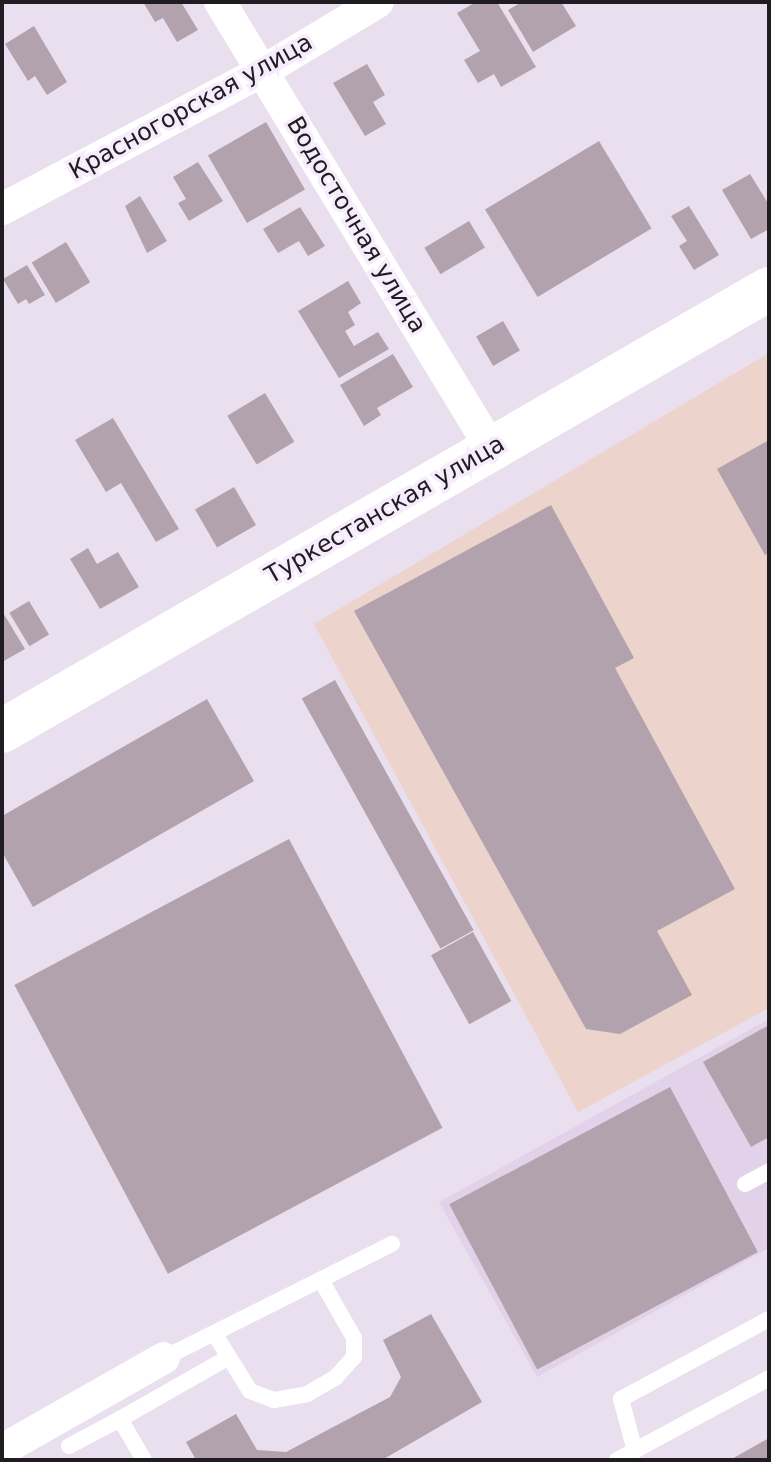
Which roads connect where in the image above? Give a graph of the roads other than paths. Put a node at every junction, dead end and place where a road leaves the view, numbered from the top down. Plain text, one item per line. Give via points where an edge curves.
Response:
1 (220, 2) edge
2 (378, 2) edge
3 (263, 71) junction
4 (2, 209) edge
5 (769, 289) edge
6 (491, 448) junction
7 (2, 731) edge
8 (769, 1171) edge
9 (745, 1184) dead end
10 (392, 1244) dead end
11 (321, 1280) junction
12 (769, 1319) edge
13 (214, 1333) junction
14 (229, 1357) junction
15 (164, 1358) joint
16 (769, 1378) edge
17 (120, 1419) junction
18 (69, 1446) dead end
19 (2, 1450) edge
20 (635, 1451) junction
21 (144, 1460) edge
22 (617, 1460) edge

1 - 3 street, Водосточная улица
2 - 3 street, Красногорская улица
3 - 4 street, Красногорская улица
3 - 6 street, Водосточная улица
5 - 6 main road, Туркестанская улица
6 - 7 main road, Туркестанская улица
8 - 9 lane
10 - 11 lane
11 - 13 lane
11 - 14 lane via 354,1338 354,1357 336,1377 307,1394 274,1400 250,1391
12 - 20 lane via 621,1399
13 - 14 lane
13 - 15 lane
14 - 17 lane
15 - 19 street
16 - 20 lane
17 - 18 lane
17 - 21 lane
20 - 22 lane

